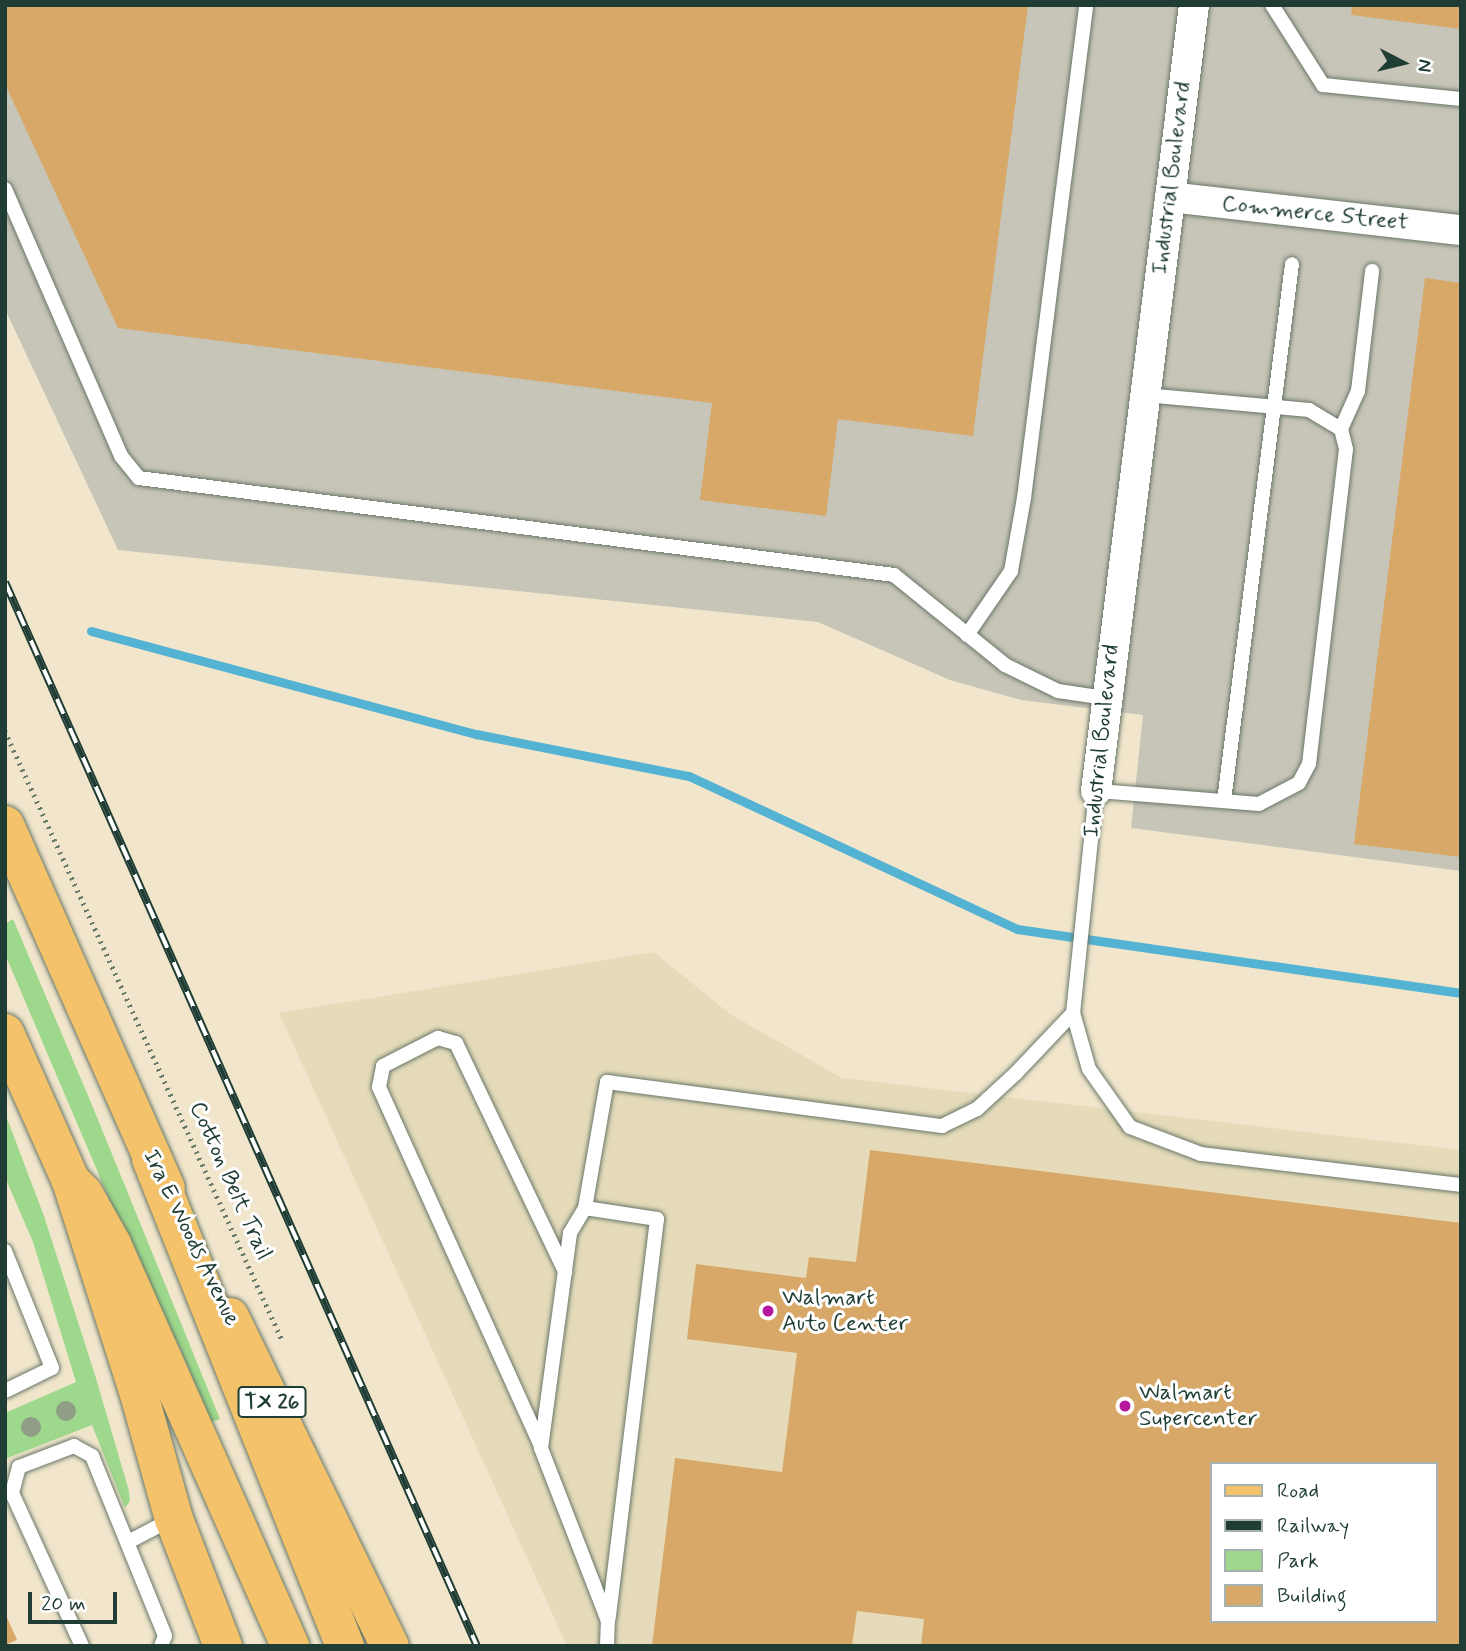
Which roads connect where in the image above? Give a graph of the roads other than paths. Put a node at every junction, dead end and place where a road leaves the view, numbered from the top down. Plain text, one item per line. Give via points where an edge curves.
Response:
1 (1086, 5) edge
2 (1194, 5) edge
3 (1272, 5) edge
4 (1461, 99) edge
5 (5, 189) edge
6 (1170, 197) junction
7 (1461, 230) edge
8 (1292, 264) dead end
9 (1372, 271) dead end
10 (1145, 395) junction
11 (1275, 407) junction
12 (1341, 429) junction
13 (967, 635) junction
14 (1106, 698) junction
15 (1096, 791) junction
16 (1224, 802) junction
17 (5, 825) edge
18 (1073, 1013) junction
19 (6, 1035) edge
20 (151, 1159) junction
21 (71, 1181) junction
22 (1461, 1185) edge
23 (585, 1208) junction
24 (5, 1251) edge
25 (565, 1272) junction
26 (5, 1391) edge
27 (541, 1448) junction
28 (174, 1519) junction
29 (128, 1542) junction
30 (608, 1621) junction
31 (82, 1646) edge
32 (161, 1646) edge
33 (223, 1646) edge
34 (290, 1646) edge
35 (345, 1646) edge
36 (390, 1646) edge
37 (607, 1646) edge

1 - 13 lane via 1011,571
2 - 6 street, Industrial Boulevard
3 - 4 lane via 1323,85
5 - 13 lane via 121,456 139,478 894,575
6 - 7 street, Commerce Street
6 - 10 street, Industrial Boulevard
8 - 11 lane
9 - 12 lane via 1358,391
10 - 11 lane
10 - 14 street, Industrial Boulevard
11 - 12 lane via 1309,410
11 - 16 lane
12 - 16 lane via 1346,449 1309,764 1299,783 1282,795 1259,804
13 - 14 lane via 1005,666 1058,691
14 - 15 street, Industrial Boulevard
15 - 16 lane
15 - 18 lane, Industrial Boulevard
17 - 20 main road, Ira E Woods Avenue / TX 26
18 - 22 lane, Industrial Boulevard via 1089,1069 1129,1127 1201,1154
18 - 23 lane via 977,1109 942,1126 607,1082
19 - 21 main road
20 - 35 main road
20 - 36 main road, Ira E Woods Avenue / TX 26
21 - 28 main road
21 - 34 main road via 90,1203 112,1244
23 - 25 lane via 570,1233
23 - 30 lane via 657,1219
24 - 26 lane via 52,1368
25 - 27 lane
25 - 27 lane via 456,1043 438,1038 383,1066 379,1087
27 - 30 lane
28 - 29 lane
28 - 33 main road
29 - 31 lane via 92,1456 74,1446 19,1467 12,1493
29 - 32 lane via 165,1636
30 - 37 lane

